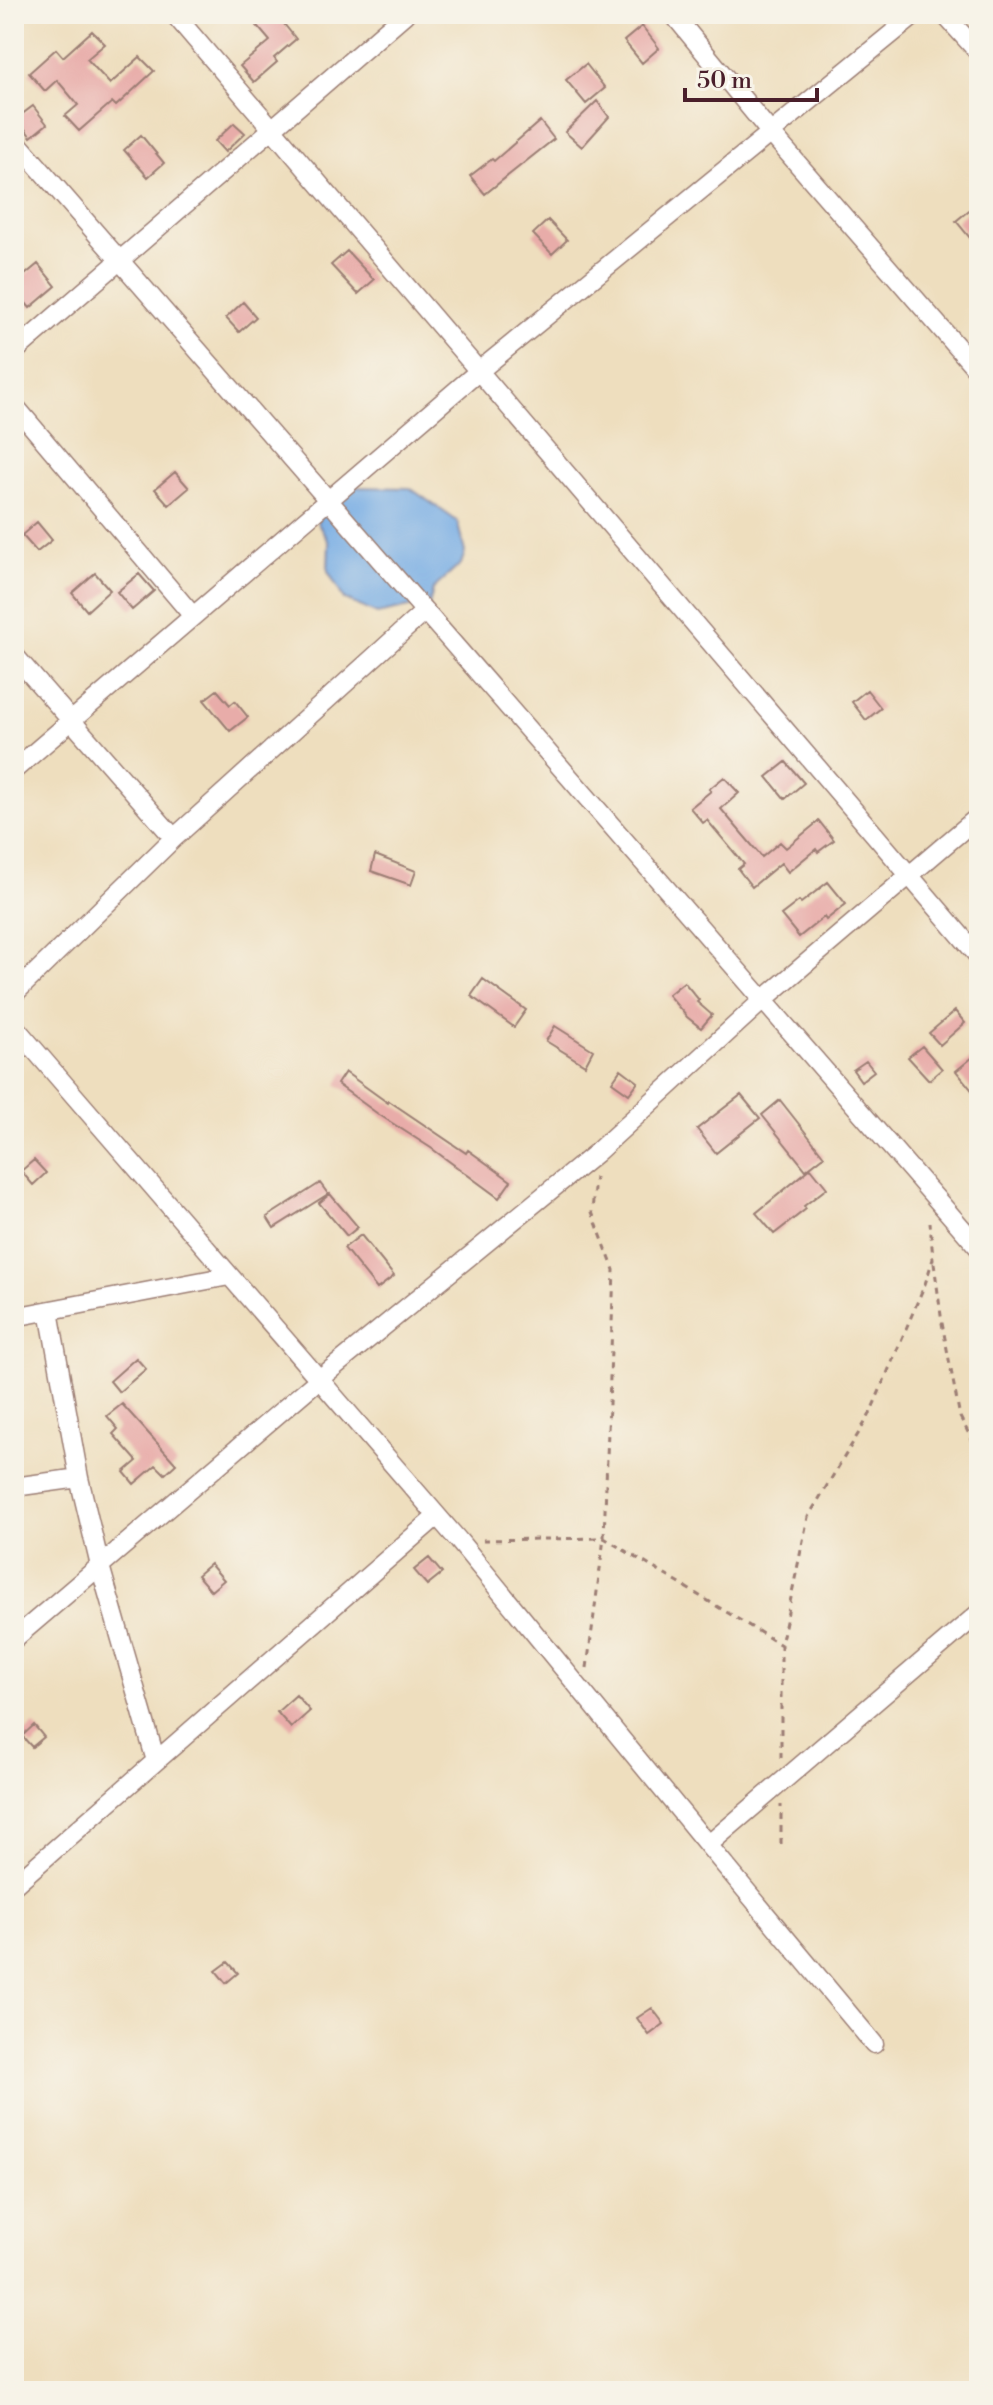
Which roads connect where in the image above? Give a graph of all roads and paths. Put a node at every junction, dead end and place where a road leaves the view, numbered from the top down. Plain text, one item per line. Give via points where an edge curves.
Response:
1 (174, 14) edge
2 (405, 14) edge
3 (673, 14) edge
4 (916, 14) edge
5 (944, 14) edge
6 (979, 53) edge
7 (272, 129) junction
8 (770, 132) junction
9 (14, 139) edge
10 (119, 261) junction
11 (14, 352) edge
12 (479, 371) junction
13 (979, 372) edge
14 (14, 405) edge
15 (328, 501) junction
16 (425, 611) junction
17 (193, 616) junction
18 (14, 655) edge
19 (72, 721) junction
20 (14, 770) edge
21 (979, 816) edge
22 (174, 838) junction
23 (909, 875) junction
24 (979, 957) edge
25 (14, 994) edge
26 (763, 1000) junction
27 (14, 1026) edge
28 (596, 1153) junction
29 (928, 1190) junction
30 (979, 1248) edge
31 (933, 1259) junction
32 (229, 1276) junction
33 (49, 1311) junction
34 (14, 1317) edge
35 (318, 1380) junction
36 (979, 1453) edge
37 (79, 1478) junction
38 (14, 1487) edge
39 (437, 1516) junction
40 (604, 1538) junction
41 (459, 1541) junction
42 (100, 1566) junction
43 (979, 1613) edge
44 (14, 1639) edge
45 (781, 1645) junction
46 (584, 1693) junction
47 (156, 1761) junction
48 (781, 1781) junction
49 (781, 1844) dead end
50 (708, 1845) junction
51 (14, 1885) edge
52 (874, 2044) dead end

1 - 7 street
2 - 7 street
3 - 8 street
4 - 8 street
5 - 6 street
7 - 10 street
7 - 12 street
8 - 12 street
8 - 13 street
9 - 10 street
10 - 11 street
10 - 15 street
12 - 15 street
12 - 23 street
14 - 17 street
15 - 16 street
15 - 17 street
16 - 22 street
16 - 26 street
17 - 19 street
18 - 19 street
19 - 20 street
19 - 22 street
21 - 23 street
22 - 25 street
23 - 24 street
23 - 26 street
26 - 28 street
26 - 29 street
27 - 32 street
28 - 35 street
28 - 40 path via 592,1212 614,1270
29 - 30 street
29 - 31 path
31 - 36 path via 960,1417
31 - 45 path via 869,1416 808,1517
32 - 33 street
32 - 35 street
33 - 34 street
33 - 37 street
35 - 39 street
35 - 42 street
37 - 38 street
37 - 42 street
39 - 41 street
39 - 47 street
40 - 41 path
40 - 45 path
40 - 46 path
41 - 46 street
42 - 44 street
42 - 47 street
43 - 48 street
45 - 48 path
46 - 50 street
47 - 51 street
48 - 49 path
48 - 50 street
50 - 52 street

